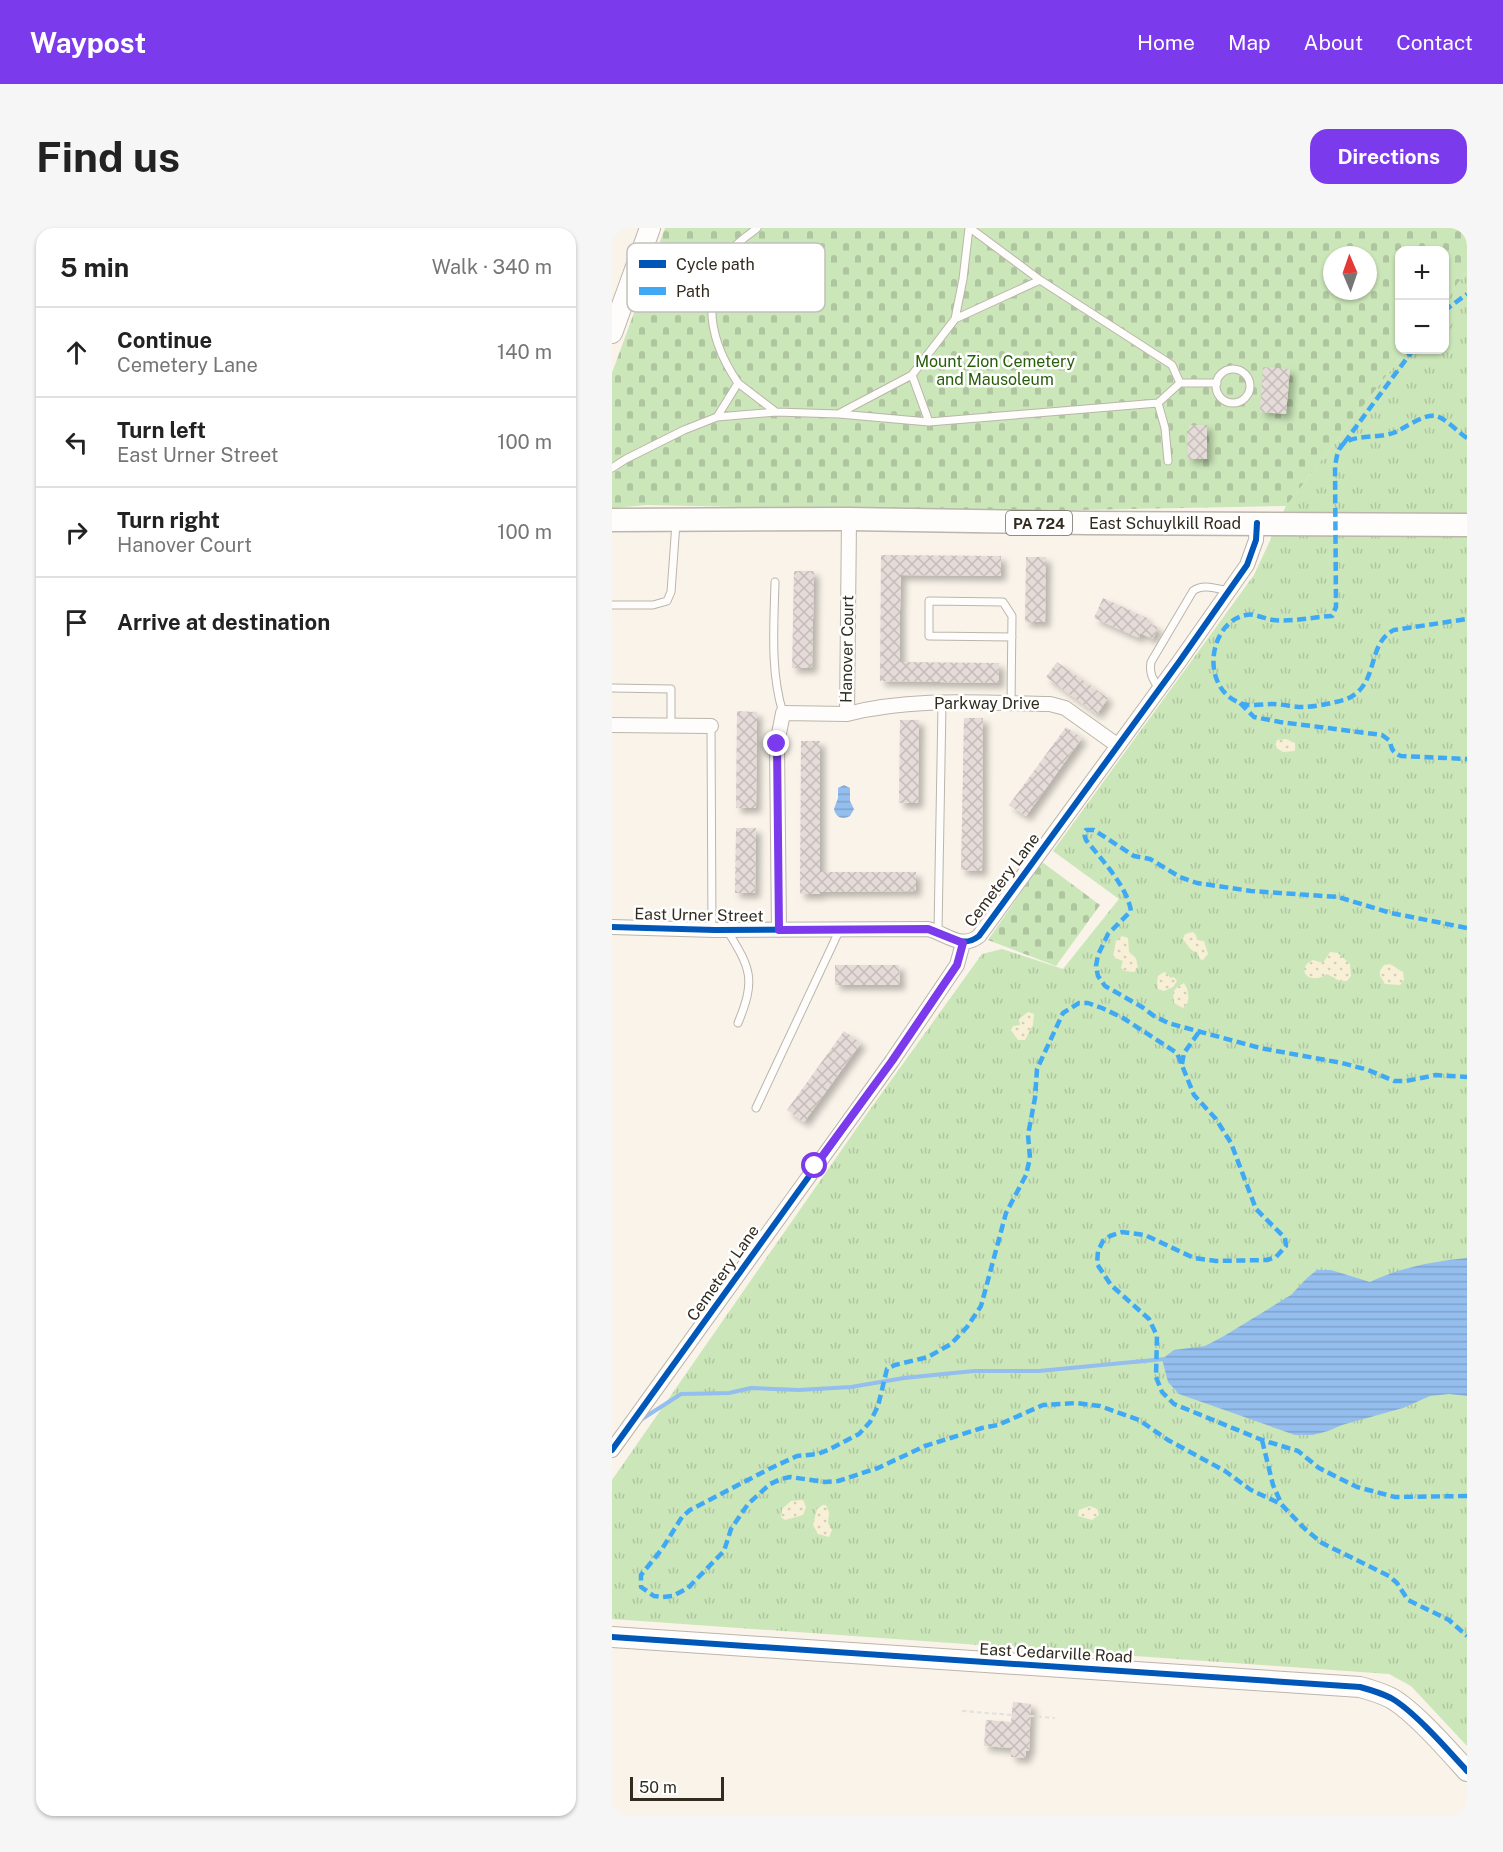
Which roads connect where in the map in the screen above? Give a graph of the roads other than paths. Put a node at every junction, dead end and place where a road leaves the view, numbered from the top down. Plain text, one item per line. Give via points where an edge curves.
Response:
1 (650, 228) edge
2 (758, 228) edge
3 (969, 228) edge
4 (645, 243) edge
5 (739, 243) edge
6 (1040, 280) junction
7 (627, 292) edge
8 (711, 312) edge
9 (955, 319) junction
10 (612, 333) edge
11 (912, 375) junction
12 (738, 383) junction
13 (1180, 383) junction
14 (1216, 383) junction
15 (1158, 403) junction
16 (776, 412) junction
17 (838, 414) junction
18 (717, 417) junction
19 (929, 422) junction
20 (1168, 461) dead end
21 (612, 468) edge
22 (849, 519) junction
23 (612, 520) edge
24 (676, 521) junction
25 (1257, 523) junction
26 (1467, 525) edge
27 (775, 582) dead end
28 (1229, 591) junction
29 (612, 605) edge
30 (1012, 637) junction
31 (612, 688) edge
32 (1159, 689) junction
33 (1011, 703) junction
34 (942, 704) junction
35 (783, 713) junction
36 (847, 714) junction
37 (612, 725) edge
38 (671, 726) junction
39 (711, 726) joint
40 (1117, 745) junction
41 (612, 927) edge
42 (840, 929) junction
43 (712, 930) junction
44 (727, 930) junction
45 (779, 930) junction
46 (938, 932) junction
47 (963, 943) junction
48 (738, 1023) dead end
49 (756, 1108) dead end
50 (612, 1450) edge
51 (612, 1637) edge
52 (1467, 1771) edge

1 - 4 street
2 - 5 lane
3 - 6 lane
3 - 9 lane
6 - 9 lane
6 - 13 lane via 1172,365
7 - 10 street
8 - 12 lane via 716,342
9 - 11 lane
11 - 17 lane
11 - 19 lane
12 - 16 lane
12 - 18 lane
13 - 14 lane
13 - 15 lane
14 - 14 lane via 1219,396 1228,403 1245,399 1250,389 1248,379 1235,369 1224,371
15 - 19 lane
15 - 20 lane
16 - 17 lane
16 - 18 lane
17 - 19 lane
18 - 21 lane
22 - 24 main road, East Schuylkill Road / PA 724
22 - 25 main road, East Schuylkill Road / PA 724
22 - 36 street, Hanover Court
23 - 24 main road, East Schuylkill Road / PA 724
24 - 29 lane via 667,601 653,606
25 - 26 main road, East Schuylkill Road / PA 724
25 - 28 street, Cemetery Lane via 1250,558
27 - 35 lane via 775,674
28 - 32 street, Cemetery Lane
28 - 32 lane via 1206,587 1193,591 1151,662 1152,678
30 - 30 lane via 1012,616 1003,603 929,601 929,636
30 - 33 lane
31 - 38 lane via 670,689
32 - 40 street, Cemetery Lane
33 - 34 street, Parkway Drive
33 - 40 street, Parkway Drive via 1065,708
34 - 36 street, Parkway Drive via 908,702
34 - 46 lane
35 - 36 street, Hanover Court
35 - 45 street via 777,744
37 - 38 street
38 - 39 street
39 - 43 lane
40 - 47 street, Cemetery Lane via 979,936
41 - 43 street, East Urner Street
42 - 45 street, East Urner Street
42 - 46 street, East Urner Street
42 - 49 lane
43 - 44 street, East Urner Street
44 - 45 street, East Urner Street
44 - 48 lane via 748,967 749,984
46 - 47 street, East Urner Street
47 - 50 street, Cemetery Lane via 957,965 892,1061
51 - 52 street, East Cedarville Road via 1360,1687 1393,1699

